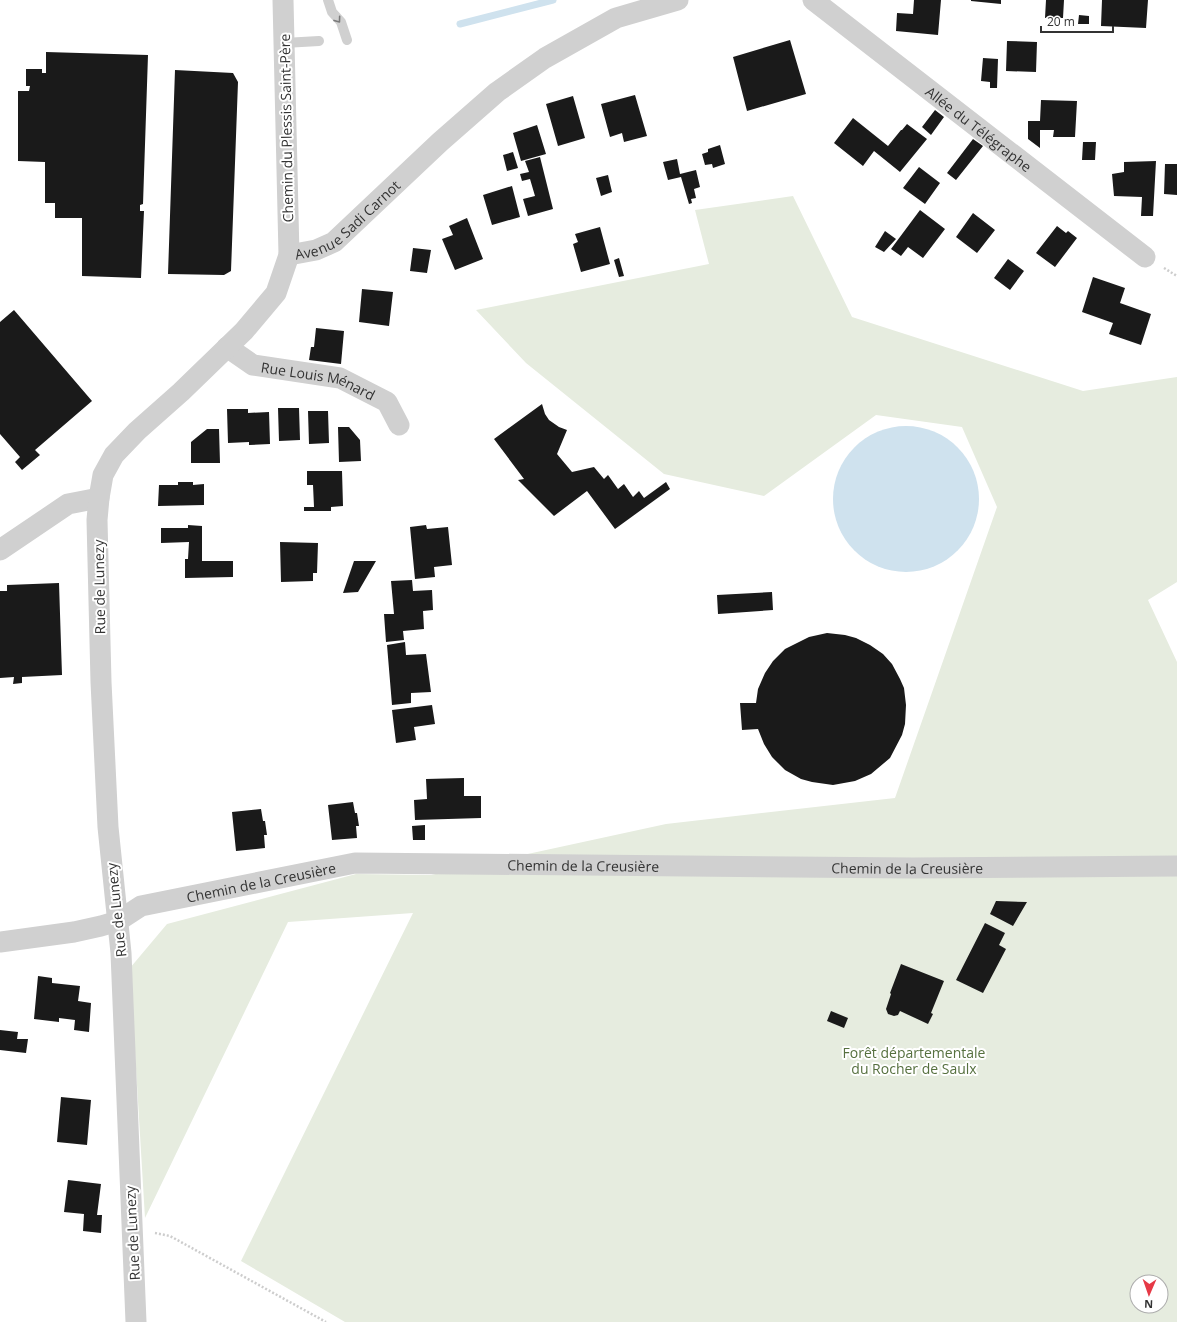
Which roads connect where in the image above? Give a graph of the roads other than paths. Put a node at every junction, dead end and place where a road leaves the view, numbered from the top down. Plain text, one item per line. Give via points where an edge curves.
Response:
1 (283, 0) edge
2 (328, 0) edge
3 (678, 0) edge
4 (813, 0) edge
5 (347, 40) dead end
6 (319, 41) dead end
7 (284, 43) junction
8 (288, 255) junction
9 (1145, 258) dead end
10 (227, 347) junction
11 (399, 425) dead end
12 (98, 498) junction
13 (7, 545) edge
14 (1177, 866) edge
15 (118, 921) junction
16 (0, 942) edge
17 (136, 1322) edge

1 - 7 street, Chemin du Plessis Saint-Père
2 -> 5 lane via 332,12 341,22
3 - 8 street, Avenue Sadi Carnot via 616,18 545,58 497,92 334,242 316,250
4 - 9 street, Allée du Télégraphe
6 - 7 lane
7 - 8 street, Chemin du Plessis Saint-Père
8 - 10 street, Avenue Sadi Carnot via 276,293
10 - 11 street, Rue Louis Ménard via 253,365 340,378 387,402
10 - 12 street, Avenue Sadi Carnot via 137,430 114,455 102,475
12 - 13 street via 68,504
12 - 15 street, Rue de Lunezy via 101,689 108,827
14 - 15 street, Chemin de la Creusière via 914,868 355,863 141,906
15 - 16 street, Chemin de la Creusière via 74,932
15 - 17 street, Rue de Lunezy

